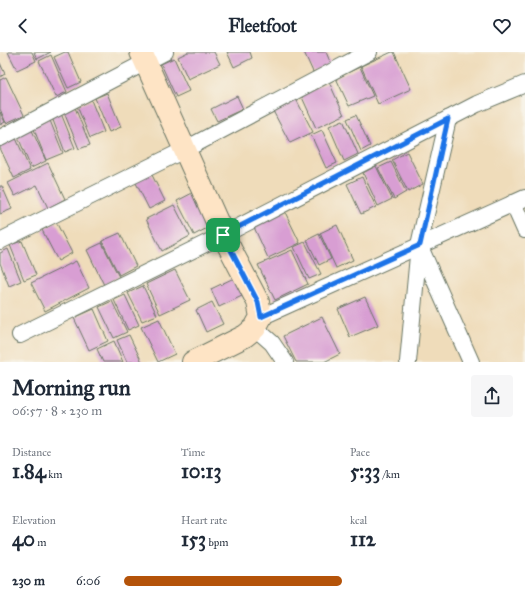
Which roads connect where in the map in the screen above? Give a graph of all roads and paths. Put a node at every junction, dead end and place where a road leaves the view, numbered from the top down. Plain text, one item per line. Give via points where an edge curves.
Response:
1 (165, 52) edge
2 (369, 52) edge
3 (143, 57) edge
4 (525, 84) edge
5 (448, 119) junction
6 (0, 138) edge
7 (184, 150) junction
8 (519, 200) edge
9 (525, 230) edge
10 (223, 235) junction
11 (0, 240) edge
12 (420, 245) junction
13 (258, 323) junction
14 (20, 335) dead end
15 (193, 362) edge
16 (285, 362) edge
17 (408, 362) edge
18 (471, 362) edge

1 - 3 street
2 - 7 street
3 - 6 street
3 - 7 street
4 - 5 street
5 - 10 street
5 - 12 street
7 - 10 street
7 - 11 street
8 - 9 street
8 - 12 street
10 - 13 street via 258,302
10 - 14 street
12 - 13 street
12 - 17 street
12 - 18 street
13 - 15 street via 245,336
13 - 16 street

